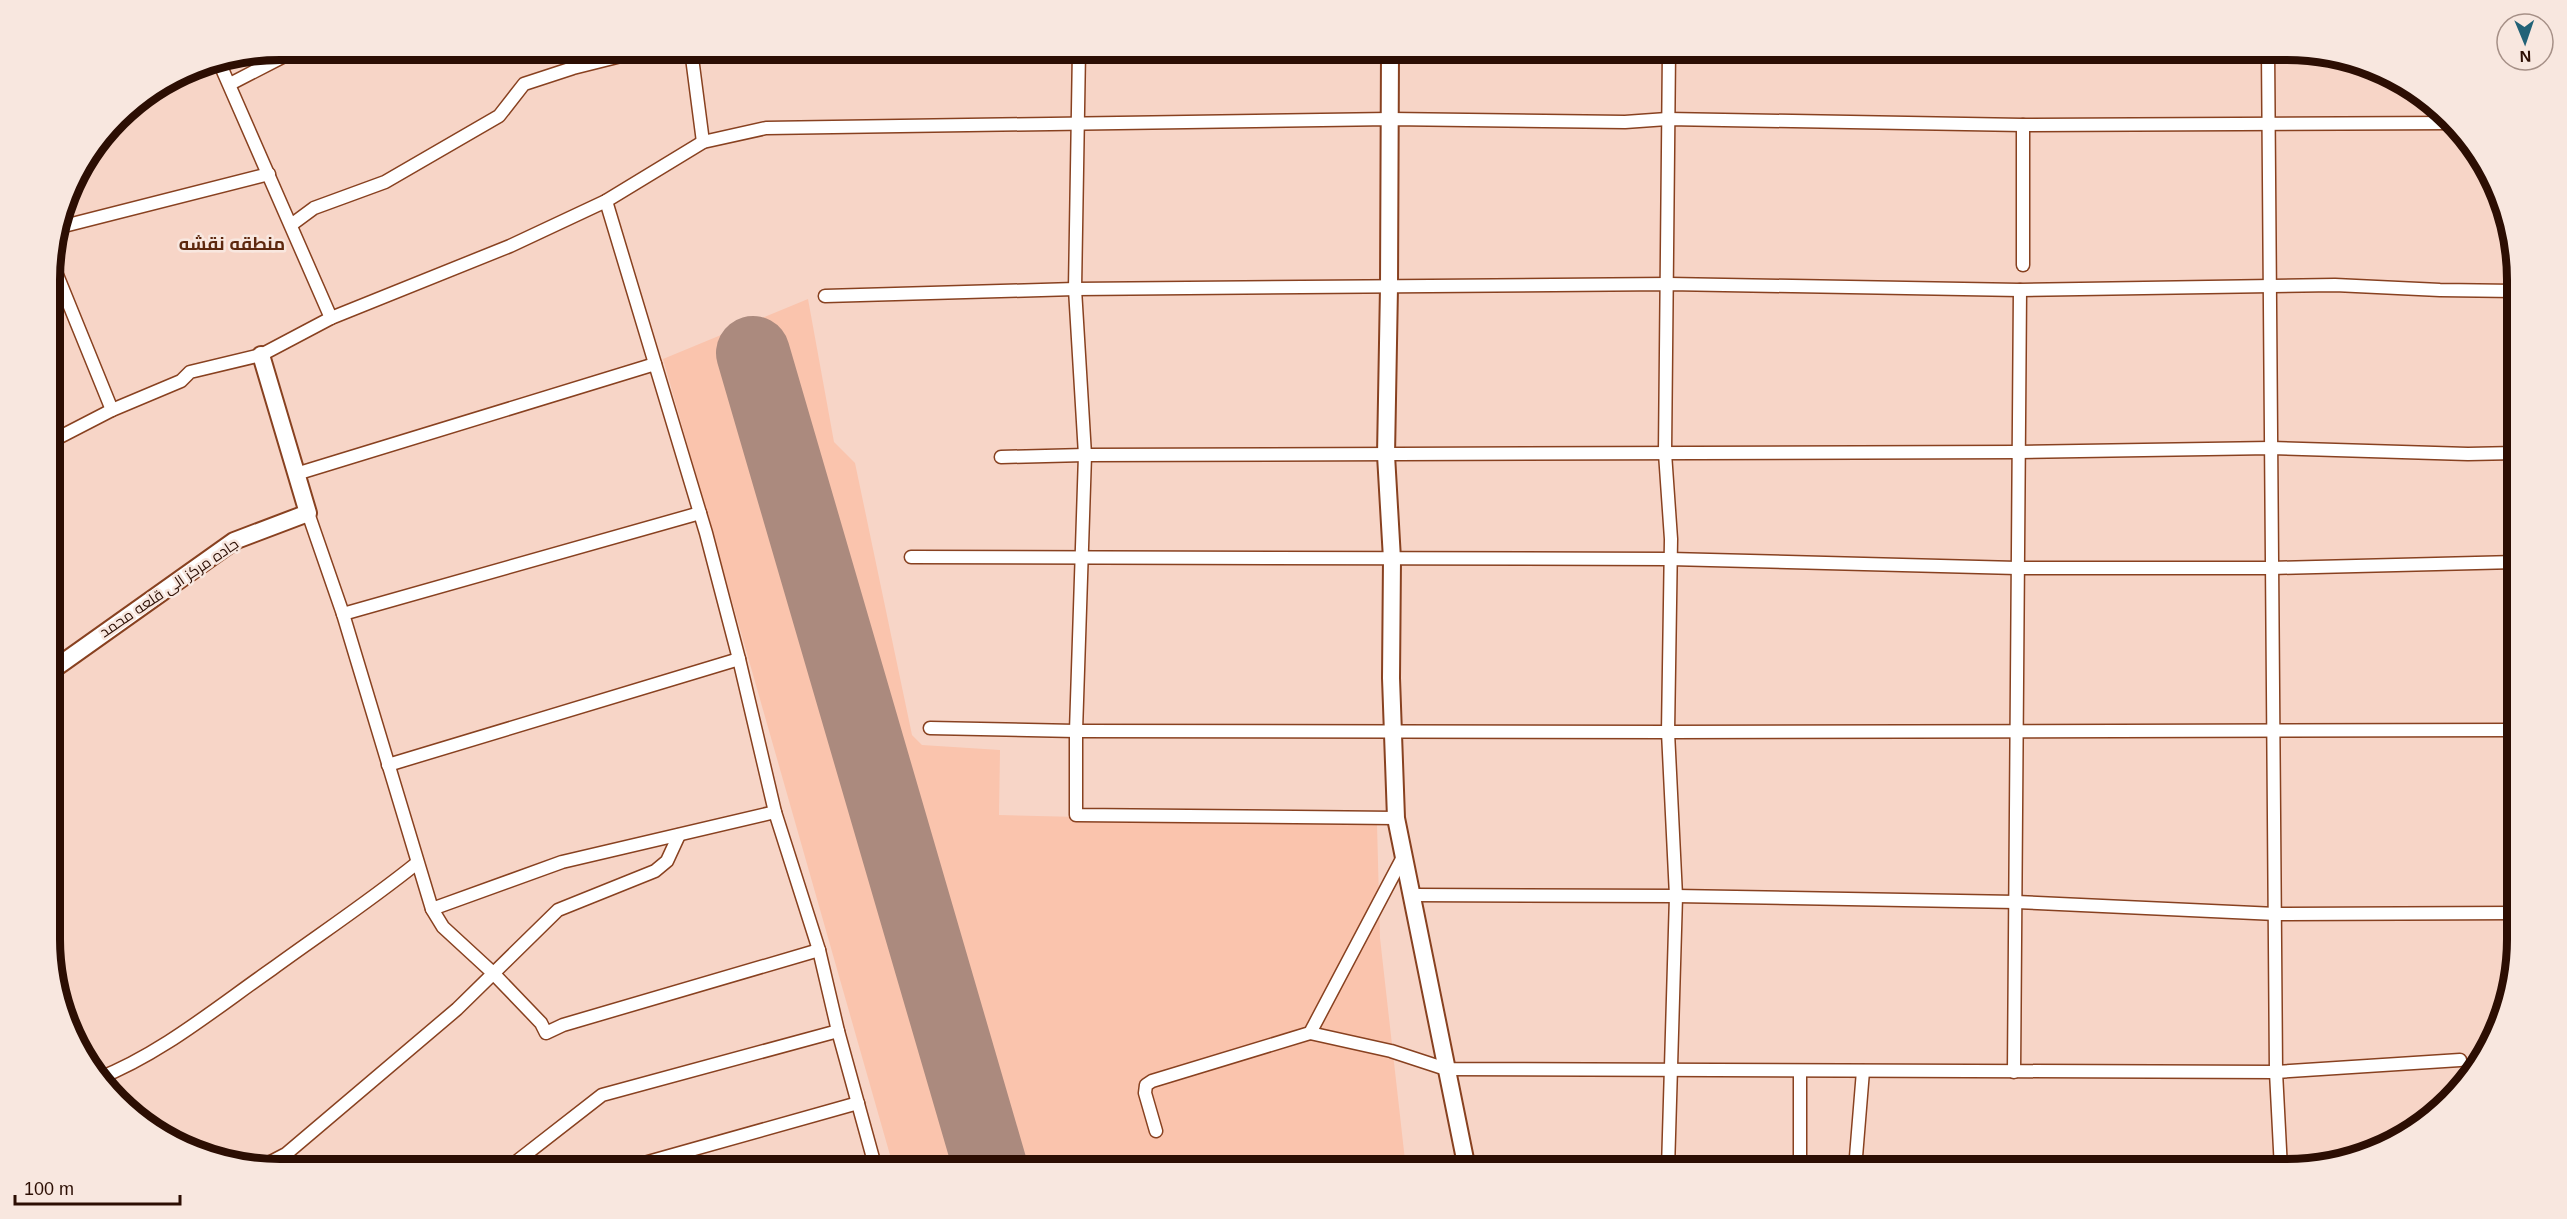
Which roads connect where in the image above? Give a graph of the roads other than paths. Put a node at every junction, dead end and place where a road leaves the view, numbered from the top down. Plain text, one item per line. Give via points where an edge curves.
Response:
1 (277, 60) edge
2 (605, 60) edge
3 (692, 60) edge
4 (1079, 60) edge
5 (1390, 60) edge
6 (1670, 60) edge
7 (2268, 60) edge
8 (222, 67) edge
9 (230, 84) junction
10 (1390, 119) junction
11 (1667, 120) junction
12 (2442, 123) edge
13 (2269, 124) junction
14 (1079, 125) junction
15 (2023, 126) junction
16 (703, 142) junction
17 (269, 174) junction
18 (606, 201) junction
19 (66, 225) edge
20 (291, 225) junction
21 (2023, 265) dead end
22 (60, 282) edge
23 (1669, 284) junction
24 (2271, 286) junction
25 (1389, 287) junction
26 (1075, 289) junction
27 (2020, 290) junction
28 (2507, 291) edge
29 (825, 296) dead end
30 (331, 318) junction
31 (261, 356) junction
32 (655, 364) junction
33 (112, 410) junction
34 (60, 437) edge
35 (2271, 448) junction
36 (2018, 452) junction
37 (1665, 453) junction
38 (2507, 453) edge
39 (1386, 454) junction
40 (1085, 455) junction
41 (1001, 457) dead end
42 (296, 474) junction
43 (308, 513) junction
44 (700, 513) junction
45 (910, 557) dead end
46 (1080, 558) junction
47 (1392, 559) junction
48 (1670, 559) junction
49 (2507, 562) edge
50 (2017, 567) junction
51 (2271, 568) junction
52 (343, 614) junction
53 (739, 659) junction
54 (60, 665) edge
55 (930, 728) dead end
56 (2507, 730) edge
57 (1076, 731) junction
58 (2272, 731) junction
59 (1393, 732) junction
60 (1668, 732) junction
61 (2016, 732) junction
62 (388, 765) junction
63 (775, 812) junction
64 (1396, 818) junction
65 (680, 834) junction
66 (1405, 855) junction
67 (417, 863) junction
68 (1413, 895) junction
69 (1676, 896) junction
70 (2016, 902) junction
71 (432, 909) junction
72 (2507, 912) edge
73 (2276, 914) junction
74 (819, 950) junction
75 (493, 973) junction
76 (838, 1031) junction
77 (1310, 1033) junction
78 (2460, 1060) dead end
79 (1446, 1069) junction
80 (1671, 1069) junction
81 (1800, 1071) junction
82 (1863, 1071) junction
83 (2014, 1072) junction
84 (2276, 1072) junction
85 (107, 1075) edge
86 (858, 1102) junction
87 (1156, 1131) dead end
88 (275, 1159) edge
89 (520, 1159) edge
90 (658, 1159) edge
91 (873, 1159) edge
92 (1465, 1159) edge
93 (1668, 1159) edge
94 (1800, 1159) edge
95 (1856, 1159) edge
96 (2280, 1159) edge

1 - 9 street
2 - 20 street via 524,84 499,116 385,182 314,208
3 - 16 street
4 - 14 street
5 - 10 street
6 - 11 street
7 - 13 street
8 - 9 street
9 - 17 street
10 - 11 street
10 - 14 street
10 - 25 street
11 - 15 street
11 - 23 street
12 - 13 street
13 - 15 street
13 - 24 street
14 - 16 street via 765,128
14 - 26 street
15 - 21 street
16 - 18 street
17 - 19 street
17 - 20 street
18 - 30 street via 510,246
18 - 32 street
20 - 30 street
22 - 33 street
23 - 25 street
23 - 27 street
23 - 37 street
24 - 27 street
24 - 28 street
24 - 35 street
25 - 26 street
25 - 39 street
26 - 29 street
26 - 40 street
27 - 36 street
30 - 31 street
31 - 33 street via 190,372 180,381
31 - 42 street
32 - 42 street
32 - 44 street
33 - 34 street
35 - 36 street
35 - 38 street
35 - 51 street
36 - 37 street
36 - 50 street
37 - 39 street
37 - 48 street
39 - 40 street
39 - 47 street
40 - 41 street
40 - 46 street
42 - 43 street
43 - 52 street
43 - 54 street, جاده مرکز الی قلعه محمد via 234,542
44 - 52 street
44 - 53 street
45 - 46 street
46 - 47 street
46 - 57 street
47 - 48 street
47 - 59 street
48 - 50 street
48 - 60 street
49 - 51 street
50 - 51 street
50 - 61 street
51 - 58 street
52 - 62 street
53 - 62 street
53 - 63 street
55 - 57 street
56 - 58 street
57 - 59 street
57 - 64 street via 1078,816
58 - 61 street
58 - 73 street
59 - 60 street
59 - 64 street
60 - 61 street
60 - 69 street
61 - 70 street
62 - 67 street
63 - 65 street
63 - 74 street
64 - 66 street
65 - 71 street via 562,862
65 - 75 street via 666,861 655,871 558,910
66 - 68 street
66 - 77 street
67 - 71 street
67 - 85 street via 198,1022
68 - 69 street
68 - 79 street
69 - 70 street
69 - 80 street
70 - 73 street
70 - 83 street
71 - 75 street via 443,927
72 - 73 street
73 - 84 street
74 - 75 street via 546,1033
74 - 76 street
75 - 88 street via 457,1009 295,1147
76 - 86 street
76 - 89 street via 602,1095
77 - 79 street via 1391,1051
77 - 87 street via 1152,1081 1144,1093
78 - 84 street
79 - 80 street
79 - 92 street
80 - 81 street
80 - 93 street
81 - 82 street
81 - 94 street
82 - 83 street
82 - 95 street
83 - 84 street
84 - 96 street
86 - 90 street
86 - 91 street

